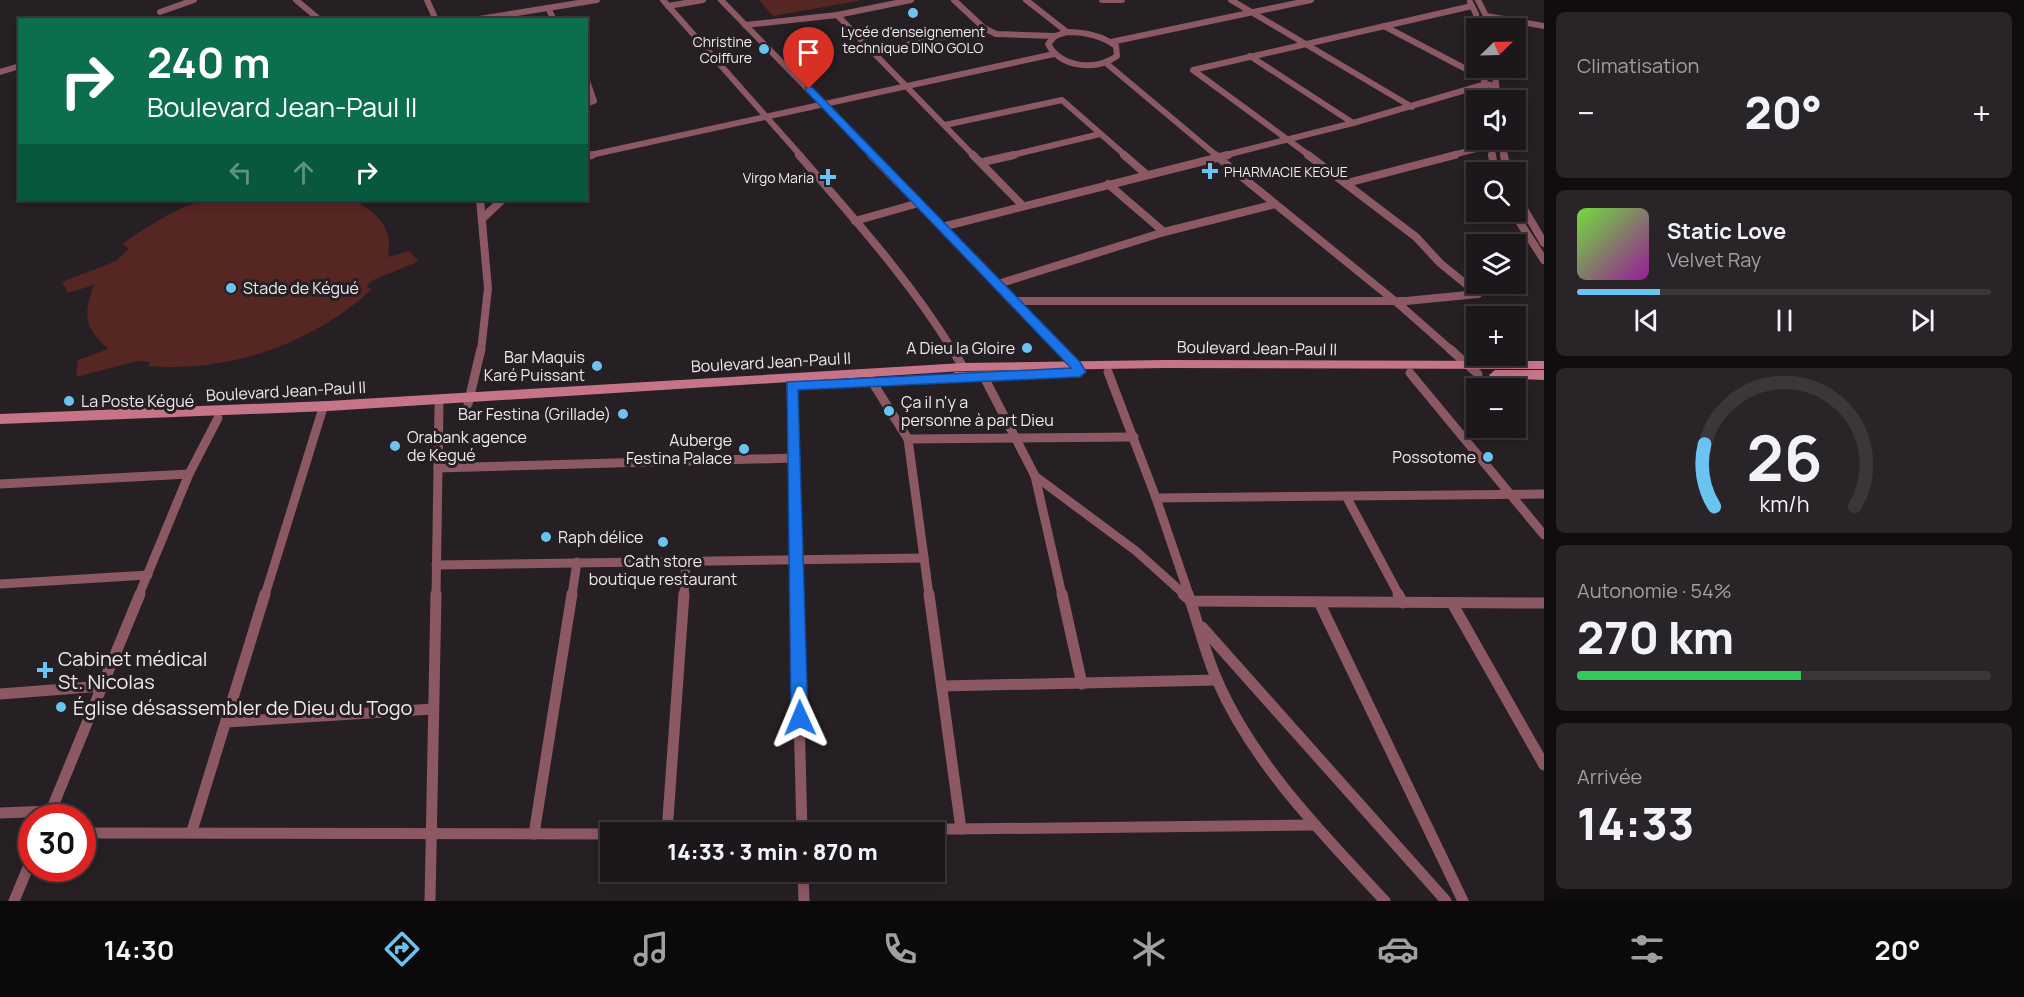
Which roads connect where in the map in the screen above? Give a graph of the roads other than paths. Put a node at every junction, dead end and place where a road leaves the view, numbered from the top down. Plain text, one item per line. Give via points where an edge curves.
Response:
1 (194, 0) edge
2 (296, 0) edge
3 (427, 0) edge
4 (597, 0) edge
5 (663, 0) edge
6 (703, 0) edge
7 (721, 0) edge
8 (911, 0) edge
9 (954, 0) edge
10 (1026, 0) edge
11 (1101, 0) edge
12 (1122, 0) edge
13 (1231, 0) edge
14 (1311, 0) edge
15 (1478, 0) edge
16 (1488, 1) edge
17 (890, 2) edge
18 (1470, 3) edge
19 (668, 6) junction
20 (1483, 6) junction
21 (548, 8) junction
22 (160, 12) dead end
23 (1253, 13) junction
24 (837, 15) junction
25 (1486, 16) joint
26 (318, 18) edge
27 (435, 18) edge
28 (486, 18) edge
29 (553, 18) edge
30 (1476, 18) edge
31 (745, 25) junction
32 (1384, 26) junction
33 (1544, 26) edge
34 (984, 28) junction
35 (1067, 32) junction
36 (1055, 36) junction
37 (1111, 42) junction
38 (1306, 43) junction
39 (874, 52) junction
40 (1054, 54) junction
41 (1250, 56) junction
42 (1106, 63) junction
43 (18, 67) edge
44 (0, 72) edge
45 (1484, 78) edge
46 (1495, 78) edge
47 (1485, 82) junction
48 (588, 84) edge
49 (1496, 86) junction
50 (908, 87) junction
51 (1486, 90) edge
52 (1496, 90) edge
53 (588, 103) edge
54 (825, 105) junction
55 (1412, 107) junction
56 (765, 115) junction
57 (1353, 123) junction
58 (945, 124) junction
59 (1100, 134) junction
60 (1286, 140) junction
61 (1466, 149) edge
62 (588, 156) edge
63 (1219, 158) junction
64 (982, 162) junction
65 (1147, 175) junction
66 (1347, 183) junction
67 (1108, 184) junction
68 (480, 201) edge
69 (501, 201) edge
70 (919, 203) junction
71 (1275, 204) junction
72 (1023, 206) junction
73 (1526, 213) edge
74 (483, 218) junction
75 (855, 220) junction
76 (1519, 222) edge
77 (942, 226) junction
78 (1164, 232) junction
79 (1544, 243) edge
80 (1544, 260) edge
81 (998, 284) junction
82 (1014, 301) junction
83 (1394, 301) junction
84 (1544, 365) edge
85 (963, 368) junction
86 (1078, 369) junction
87 (1475, 371) junction
88 (1108, 372) junction
89 (1410, 373) junction
90 (1544, 375) edge
91 (984, 377) junction
92 (871, 380) junction
93 (791, 385) junction
94 (469, 401) junction
95 (439, 406) junction
96 (322, 411) junction
97 (218, 418) junction
98 (0, 419) edge
99 (0, 427) edge
100 (1017, 437) junction
101 (1134, 437) junction
102 (908, 439) junction
103 (794, 458) junction
104 (438, 468) junction
105 (189, 474) junction
106 (1035, 476) junction
107 (0, 484) edge
108 (1544, 494) edge
109 (1511, 495) junction
110 (1346, 496) junction
111 (1156, 498) junction
112 (1544, 535) edge
113 (924, 558) junction
114 (796, 559) junction
115 (686, 560) junction
116 (577, 562) junction
117 (436, 565) junction
118 (148, 574) junction
119 (0, 584) edge
120 (1191, 602) junction
121 (1403, 603) junction
122 (1452, 603) junction
123 (1544, 603) edge
124 (1320, 604) junction
125 (1198, 623) junction
126 (1217, 680) junction
127 (1082, 684) junction
128 (103, 686) junction
129 (942, 686) junction
130 (0, 694) edge
131 (433, 709) junction
132 (226, 722) junction
133 (1538, 744) edge
134 (1544, 765) edge
135 (53, 804) edge
136 (0, 813) edge
137 (18, 813) edge
138 (668, 822) edge
139 (802, 822) edge
140 (1315, 825) junction
141 (945, 829) edge
142 (961, 829) junction
143 (192, 831) junction
144 (96, 833) edge
145 (534, 834) junction
146 (600, 834) edge
147 (431, 835) junction
148 (22, 882) edge
149 (803, 882) edge
150 (14, 901) edge
151 (430, 901) edge
152 (804, 901) edge
153 (1385, 901) edge
154 (1446, 901) edge
155 (1463, 901) edge

1 - 22 street
2 - 26 street
3 - 27 street
4 - 21 street
5 - 19 street
6 - 19 street
7 - 31 street
8 - 17 street
9 - 34 street
10 - 35 street
11 - 12 street
13 - 23 street
14 - 23 street
15 - 20 street
16 - 20 street
17 - 24 street
18 - 30 street
18 - 32 street
19 - 56 street
20 - 25 street
21 - 28 street
21 - 29 street
23 - 37 street
23 - 38 street
24 - 31 street
24 - 39 street
25 - 33 street
31 - 54 street
32 - 38 street
32 - 47 street
34 - 36 street via 996,34
34 - 39 street
35 - 36 street
35 - 37 street via 1086,33
36 - 40 street via 1048,44
37 - 42 street via 1117,56
38 - 41 street
38 - 55 street
39 - 50 street
40 - 42 street via 1085,65
40 - 50 street
41 - 57 street
41 - 60 street via 1193,70 1194,74
42 - 63 street
43 - 44 street
45 - 47 street
46 - 49 street
47 - 49 street
47 - 51 street
47 - 55 street
48 - 53 street via 594,101
49 - 52 street
50 - 54 street
50 - 58 street
54 - 56 street
54 - 70 street
55 - 57 street
56 - 62 street
56 - 75 street
57 - 60 street
58 - 59 street via 1060,99
58 - 64 street
59 - 64 street
59 - 65 street
60 - 63 street
60 - 66 street
61 - 66 street
63 - 65 street
63 - 71 street
64 - 72 street
65 - 67 street
66 - 83 street via 1416,237 1478,294
67 - 72 street
67 - 78 street
68 - 74 street
69 - 74 street
70 - 75 street
70 - 77 street
71 - 78 street
71 - 83 street
72 - 77 street
73 - 79 street
74 - 94 street via 488,297
75 - 85 street via 913,291
76 - 80 street
77 - 81 street
78 - 81 street
81 - 82 street
82 - 83 street
82 - 86 street
83 - 87 street
84 - 87 main road, Boulevard Jean-Paul II
85 - 86 main road, Boulevard Jean-Paul II
85 - 94 main road, Boulevard Jean-Paul II
86 - 87 main road, Boulevard Jean-Paul II via 1240,363
86 - 88 main road, Boulevard Jean-Paul II
86 - 91 main road, Boulevard Jean-Paul II
87 - 89 main road, Boulevard Jean-Paul II
87 - 90 main road, Boulevard Jean-Paul II
88 - 89 main road, Boulevard Jean-Paul II
88 - 101 street
89 - 109 street
91 - 92 main road, Boulevard Jean-Paul II
91 - 100 street
92 - 93 main road, Boulevard Jean-Paul II
92 - 102 street
93 - 94 main road, Boulevard Jean-Paul II
93 - 103 street
94 - 95 main road, Boulevard Jean-Paul II
94 - 98 main road, Boulevard Jean-Paul II
95 - 96 main road, Boulevard Jean-Paul II
95 - 104 street
96 - 97 main road, Boulevard Jean-Paul II
96 - 132 street
97 - 99 main road, Boulevard Jean-Paul II
97 - 105 street
100 - 101 street
100 - 102 street
100 - 106 street
101 - 111 street
102 - 113 street
103 - 104 street
103 - 114 street
104 - 117 street
105 - 107 street
105 - 118 street
106 - 120 street via 1136,551
106 - 127 street
108 - 109 street
109 - 110 street
109 - 112 street
110 - 111 street
110 - 121 street
111 - 120 street
113 - 114 street
113 - 129 street
114 - 115 street
114 - 139 street
115 - 116 street
115 - 138 street
116 - 117 street
116 - 145 street
117 - 131 street
118 - 119 street
118 - 128 street
120 - 124 street
120 - 125 street
121 - 122 street
121 - 124 street
122 - 123 street
122 - 133 street
124 - 155 street
125 - 126 street
125 - 154 street
126 - 127 street
126 - 140 street via 1253,742
127 - 129 street
128 - 130 street
128 - 135 street
129 - 142 street
131 - 132 street
131 - 147 street
132 - 143 street
133 - 134 street
136 - 137 street
140 - 142 street
140 - 153 street
141 - 142 street
143 - 144 street
143 - 147 street
145 - 146 street
145 - 147 street
147 - 151 street
148 - 150 street
149 - 152 street

